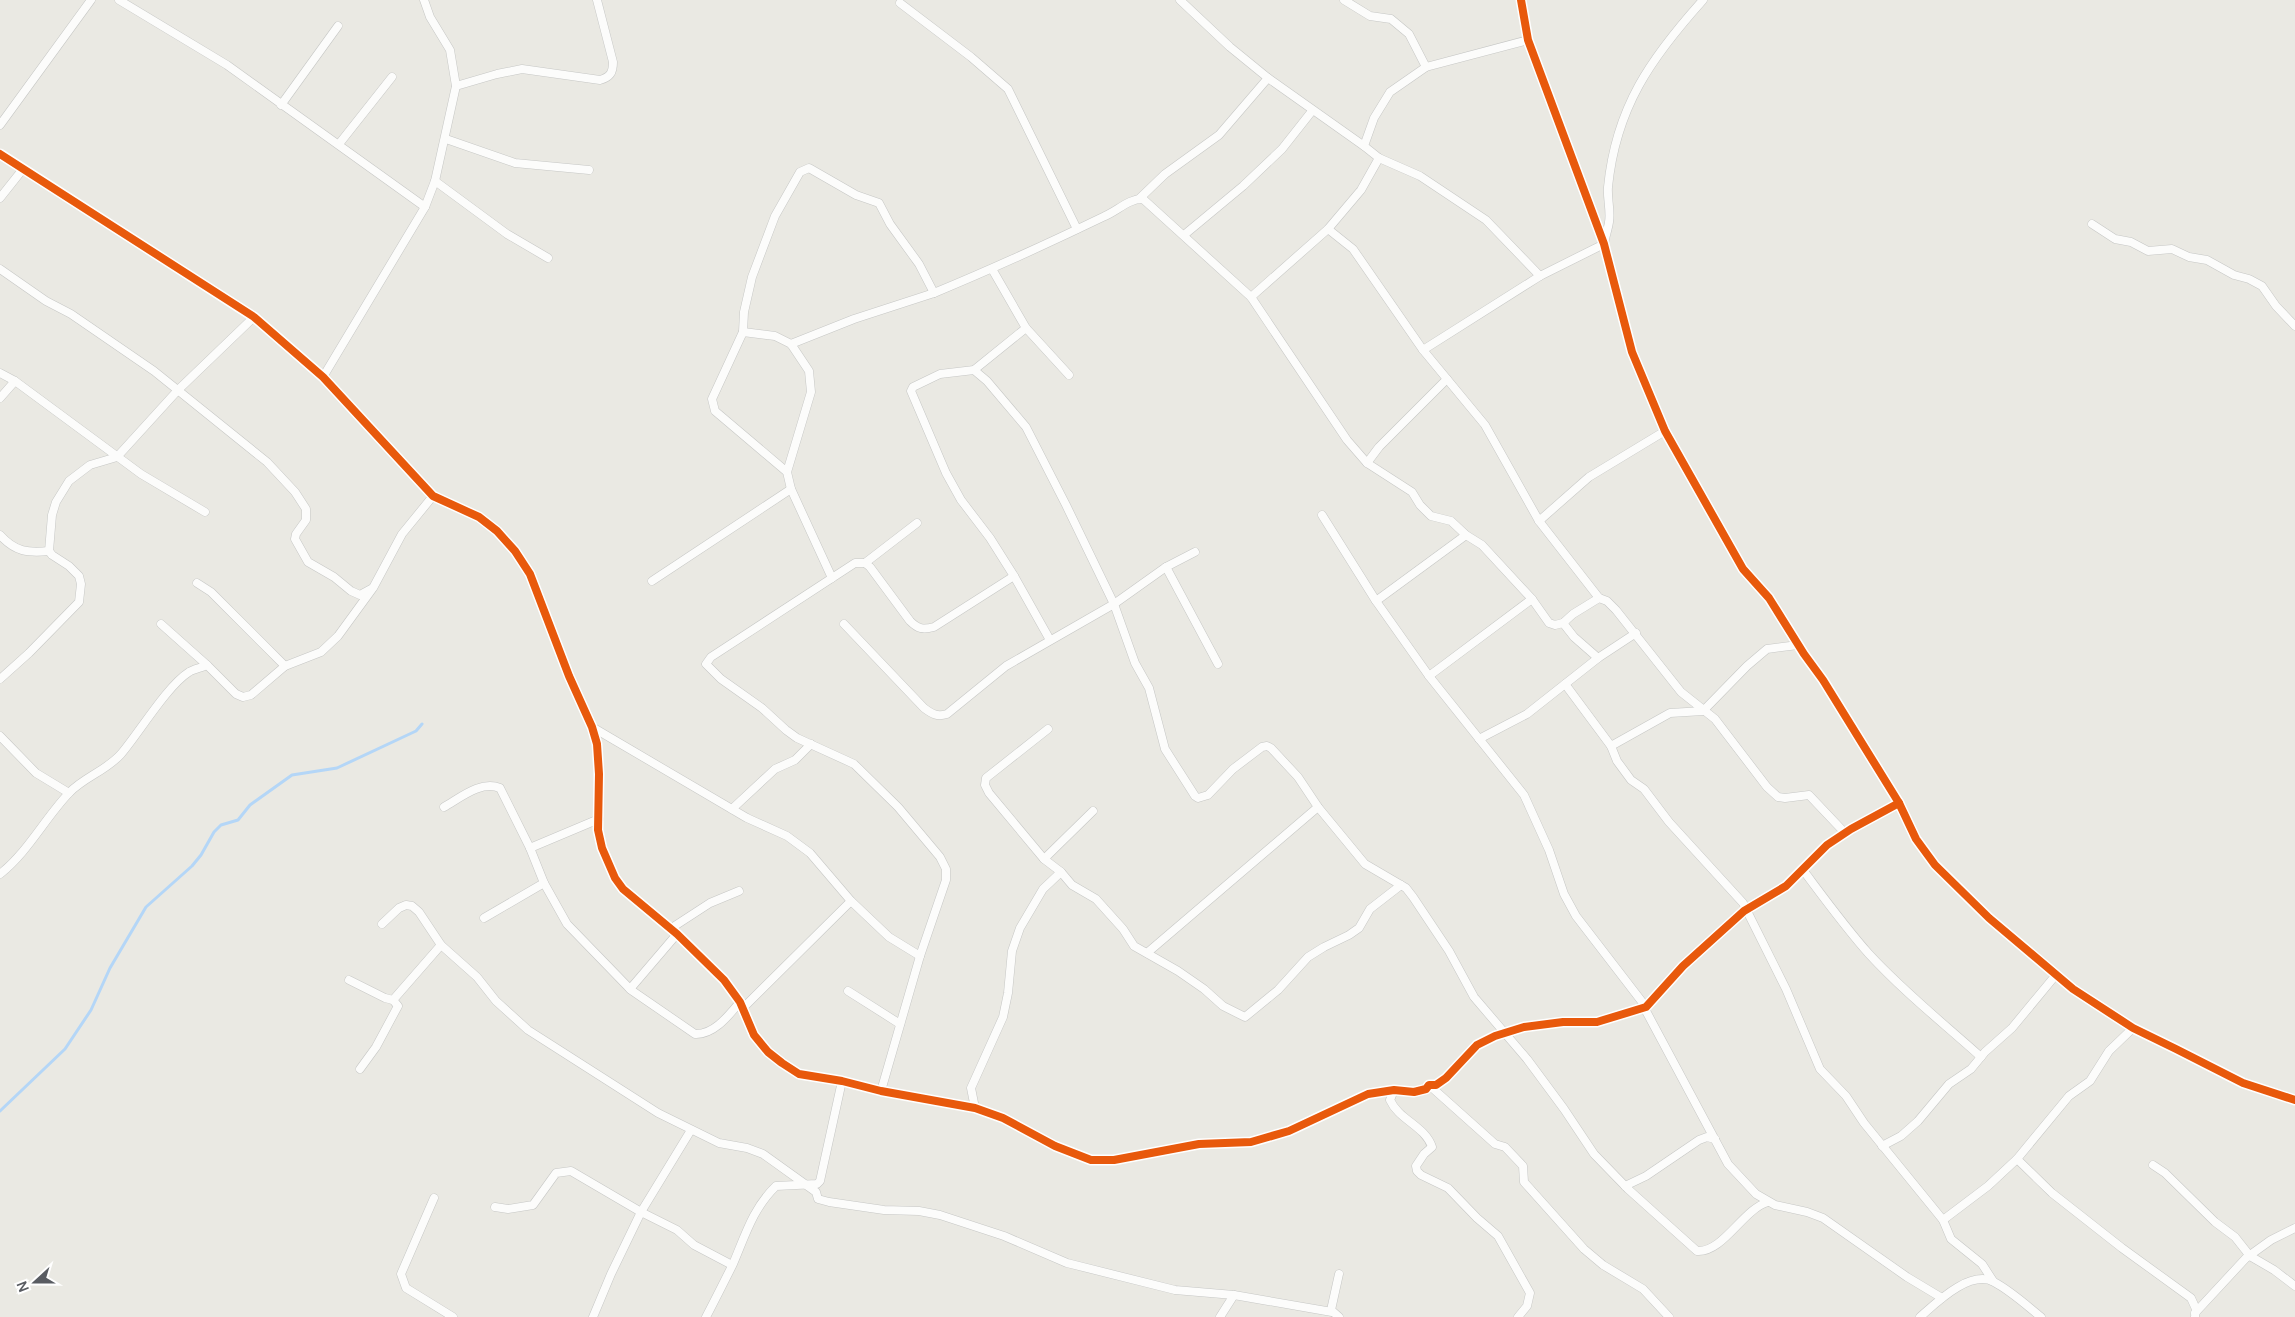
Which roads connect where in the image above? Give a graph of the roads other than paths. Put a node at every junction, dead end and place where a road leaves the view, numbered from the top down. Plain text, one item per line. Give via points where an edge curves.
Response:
1 (91, 0) edge
2 (119, 0) edge
3 (424, 0) edge
4 (597, 0) edge
5 (1180, 0) edge
6 (1344, 0) edge
7 (1520, 0) edge
8 (1703, 0) edge
9 (900, 3) dead end
10 (338, 26) dead end
11 (1528, 40) junction
12 (1426, 67) junction
13 (392, 77) dead end
14 (1268, 78) junction
15 (456, 86) junction
16 (281, 105) junction
17 (1312, 111) junction
18 (0, 125) edge
19 (446, 139) junction
20 (339, 144) junction
21 (1364, 146) junction
22 (0, 154) edge
23 (1380, 158) junction
24 (23, 169) junction
25 (589, 170) dead end
26 (435, 181) junction
27 (0, 198) edge
28 (1139, 199) junction
29 (425, 207) junction
30 (2092, 224) dead end
31 (1076, 229) junction
32 (1328, 229) junction
33 (1184, 235) junction
34 (1604, 244) junction
35 (548, 258) dead end
36 (0, 269) edge
37 (992, 270) junction
38 (1540, 276) junction
39 (934, 293) junction
40 (1251, 297) junction
41 (254, 318) junction
42 (2295, 326) edge
43 (1026, 328) junction
44 (743, 332) junction
45 (791, 344) junction
46 (1424, 350) junction
47 (974, 370) junction
48 (0, 373) edge
49 (1069, 375) dead end
50 (323, 376) junction
51 (1447, 379) junction
52 (15, 381) junction
53 (178, 390) junction
54 (0, 398) edge
55 (1664, 431) junction
56 (117, 457) junction
57 (1367, 463) junction
58 (787, 472) junction
59 (791, 489) junction
60 (433, 496) junction
61 (205, 512) dead end
62 (1322, 515) dead end
63 (1539, 521) junction
64 (917, 523) dead end
65 (0, 535) edge
66 (1466, 535) junction
67 (50, 551) junction
68 (1196, 552) dead end
69 (865, 563) junction
70 (1166, 567) junction
71 (1014, 576) junction
72 (832, 578) junction
73 (652, 581) dead end
74 (197, 582) dead end
75 (373, 588) junction
76 (1599, 598) junction
77 (1532, 599) junction
78 (1376, 601) junction
79 (1114, 604) junction
80 (1563, 623) junction
81 (161, 624) dead end
82 (844, 624) dead end
83 (1636, 633) junction
84 (1050, 640) junction
85 (1798, 645) junction
86 (1598, 658) junction
87 (1218, 664) dead end
88 (207, 665) junction
89 (285, 666) junction
90 (1429, 676) junction
91 (0, 679) edge
92 (1565, 684) junction
93 (1703, 711) junction
94 (592, 727) junction
95 (1048, 730) dead end
96 (0, 736) edge
97 (1479, 739) junction
98 (811, 744) junction
99 (1611, 746) junction
100 (69, 793) junction
101 (1899, 803) junction
102 (444, 807) dead end
103 (1318, 807) junction
104 (732, 808) junction
105 (1093, 811) dead end
106 (599, 819) junction
107 (1845, 833) junction
108 (530, 848) junction
109 (1044, 859) junction
110 (1803, 870) junction
111 (1061, 872) junction
112 (0, 874) edge
113 (544, 883) junction
114 (1401, 885) junction
115 (739, 891) dead end
116 (851, 901) junction
117 (1747, 909) junction
118 (484, 918) dead end
119 (382, 924) dead end
120 (670, 929) junction
121 (677, 934) junction
122 (441, 945) junction
123 (1147, 953) junction
124 (920, 956) junction
125 (2055, 976) junction
126 (348, 980) dead end
127 (630, 989) junction
128 (848, 992) dead end
129 (393, 1000) junction
130 (742, 1005) junction
131 (1646, 1007) junction
132 (900, 1024) junction
133 (2133, 1028) junction
134 (1503, 1034) junction
135 (1981, 1057) junction
136 (360, 1069) dead end
137 (842, 1081) junction
138 (1429, 1085) junction
139 (1394, 1090) junction
140 (881, 1091) junction
141 (2295, 1100) edge
142 (975, 1108) junction
143 (691, 1130) junction
144 (1715, 1139) junction
145 (1882, 1146) junction
146 (2017, 1159) junction
147 (2153, 1165) dead end
148 (803, 1184) junction
149 (1625, 1186) junction
150 (817, 1188) junction
151 (434, 1198) dead end
152 (1768, 1202) junction
153 (495, 1207) dead end
154 (642, 1212) junction
155 (1943, 1220) junction
156 (2295, 1228) edge
157 (2250, 1256) junction
158 (732, 1265) junction
159 (1339, 1274) dead end
160 (1993, 1281) junction
161 (2295, 1286) edge
162 (1234, 1295) junction
163 (1942, 1298) junction
164 (1336, 1315) edge
165 (2194, 1315) edge
166 (453, 1317) edge
167 (594, 1317) edge
168 (706, 1317) edge
169 (1220, 1317) edge
170 (1518, 1317) edge
171 (1669, 1317) edge
172 (1920, 1317) edge
173 (2041, 1317) edge

1 - 18 street
2 - 16 street via 227,66
3 - 15 street via 430,17 450,50
4 - 15 street via 613,62 613,71 608,77 600,80 522,69
5 - 14 street
6 - 12 street via 1370,16 1392,19 1409,34
7 - 11 street
8 - 34 street via 1678,28 1631,97 1619,131 1608,188 1609,222
9 - 31 street via 1008,89
10 - 16 street
11 - 12 street
11 - 34 street
12 - 21 street via 1390,92 1374,118
13 - 20 street
14 - 17 street
14 - 28 street via 1219,135 1165,174
15 - 19 street
16 - 20 street
17 - 21 street
17 - 33 street via 1282,149
19 - 25 street via 515,163
19 - 26 street
20 - 29 street
21 - 23 street
22 - 24 street
23 - 32 street via 1361,190
23 - 38 street via 1420,176 1486,220
24 - 27 street
24 - 41 street
26 - 29 street
26 - 35 street via 507,234
28 - 31 street
28 - 33 street via 1150,204
29 - 50 street
30 - 42 street via 2115,239 2131,242 2148,251 2172,249 2249,278 2262,286
31 - 37 street
32 - 40 street
32 - 46 street via 1353,249
33 - 40 street
34 - 38 street
34 - 55 street via 1632,352
36 - 53 street via 154,370
37 - 39 street
37 - 43 street
38 - 46 street
39 - 44 street via 920,264 890,224 879,203 856,195 815,170 804,169 775,216 752,277
39 - 45 street
40 - 57 street via 1347,440
41 - 50 street
41 - 53 street
43 - 47 street
43 - 49 street
44 - 45 street via 775,336
44 - 58 street via 712,405
45 - 58 street via 809,371 811,392
46 - 51 street
47 - 71 street via 940,374 911,391 961,500
47 - 79 street via 1026,427
48 - 52 street
50 - 60 street
51 - 57 street
51 - 63 street via 1485,425
52 - 54 street
52 - 56 street
53 - 56 street
53 - 75 street via 245,442 295,492 306,509 306,520 295,539 308,562 356,594
55 - 63 street via 1589,477
55 - 85 street via 1743,569 1769,598
56 - 61 street
56 - 67 street via 90,465 69,481 52,515
57 - 66 street via 1412,492 1432,516 1451,521
58 - 59 street
59 - 72 street
59 - 73 street
60 - 75 street via 402,534
60 - 94 street via 479,517 515,551 530,574
62 - 78 street
63 - 76 street
64 - 69 street
65 - 67 street via 16,550 29,553
66 - 77 street via 1482,545
66 - 78 street
67 - 91 street via 79,576 79,602
68 - 70 street
69 - 71 street via 910,621 926,630
69 - 72 street via 854,563
70 - 79 street
70 - 87 street
71 - 84 street
72 - 98 street via 711,657 706,664 775,722
74 - 89 street
75 - 89 street via 331,644 311,657
76 - 80 street
76 - 83 street via 1607,601
77 - 80 street via 1549,623
77 - 90 street
78 - 90 street
79 - 84 street
79 - 103 street via 1140,674 1149,688 1165,749 1195,796 1208,795 1240,763 1268,746 1298,777
80 - 86 street
81 - 88 street
82 - 84 street via 924,708 941,716 1006,666
83 - 86 street
83 - 93 street via 1680,692
85 - 93 street via 1767,649
85 - 101 street
86 - 92 street
88 - 89 street via 243,697 251,695
88 - 100 street via 188,673 169,692 116,760
90 - 97 street
92 - 97 street via 1528,714
92 - 99 street
93 - 99 street via 1670,713
93 - 107 street via 1715,719 1778,796 1809,796
94 - 104 street
94 - 106 street via 597,744
95 - 109 street via 986,778 985,785
96 - 100 street via 36,773
97 - 131 street via 1524,796 1576,916
98 - 104 street via 795,760 775,769
98 - 124 street via 854,764 898,807 940,857 946,869 946,880
99 - 117 street via 1631,780 1644,789 1669,822
100 - 112 street
101 - 107 street
101 - 125 street via 1916,839 1935,865
102 - 108 street via 487,786 500,788
103 - 114 street via 1365,864
103 - 123 street
104 - 116 street via 788,836 810,853
105 - 109 street
106 - 108 street
106 - 120 street via 602,848 615,878 623,889
107 - 110 street via 1827,845
108 - 113 street
109 - 111 street
110 - 117 street via 1786,886
110 - 135 street via 1869,954 1902,988
111 - 123 street via 1072,885 1096,899 1134,946
111 - 142 street via 1043,889 1020,928 1012,951 1003,1017 972,1088
113 - 118 street
113 - 127 street via 567,924
114 - 123 street via 1370,909 1359,928 1308,958 1278,990 1245,1017 1231,1011 1188,977
114 - 134 street via 1413,897 1449,951 1474,997
115 - 120 street via 710,903
116 - 124 street via 889,937
116 - 130 street
117 - 131 street via 1683,966
117 - 145 street via 1820,1069 1846,1096
119 - 122 street via 399,908 412,906
120 - 121 street
121 - 127 street
121 - 130 street via 724,980
122 - 129 street
122 - 143 street via 528,1030 658,1113
124 - 132 street
125 - 133 street
125 - 135 street via 2012,1028
126 - 129 street
127 - 130 street via 695,1034 712,1030
128 - 132 street
129 - 136 street via 398,1006 376,1048
130 - 137 street via 754,1035 782,1063 799,1074
131 - 134 street via 1597,1022 1563,1022 1524,1027
131 - 144 street
132 - 140 street
133 - 141 street via 2243,1083
133 - 146 street via 2109,1050 2090,1081 2069,1096
134 - 138 street via 1477,1045 1446,1078
134 - 149 street via 1527,1059 1594,1154
135 - 145 street via 1971,1070 1949,1084 1918,1121 1901,1136
137 - 140 street
137 - 150 street
138 - 139 street via 1414,1092
138 - 171 street via 1494,1144 1505,1147 1523,1166 1524,1182 1584,1248 1615,1273 1643,1289
139 - 142 street via 1350,1100 1289,1131 1267,1138 1199,1144 1114,1160 1091,1160 1076,1155 1003,1118
139 - 170 street via 1390,1100 1392,1106 1430,1141 1432,1147 1416,1166 1417,1171 1448,1188 1498,1236 1530,1293 1527,1306
140 - 142 street
143 - 148 street via 719,1143 764,1154
143 - 154 street
144 - 149 street via 1699,1140 1646,1176
144 - 152 street via 1738,1176
145 - 155 street
146 - 155 street
146 - 165 street via 2058,1198 2191,1298
147 - 157 street via 2234,1237
148 - 150 street
148 - 158 street via 776,1186 767,1195 755,1210
149 - 152 street via 1697,1251 1716,1244 1755,1208
150 - 162 street via 818,1199 828,1202 940,1215 1004,1236 1068,1263 1175,1290
151 - 166 street via 401,1274 406,1288
152 - 163 street via 1823,1218
153 - 154 street via 533,1205 556,1173 572,1172
154 - 158 street
154 - 167 street via 610,1274
155 - 160 street via 1951,1239 1982,1264
156 - 157 street
157 - 161 street
157 - 165 street via 2237,1266
158 - 168 street
159 - 164 street
160 - 163 street via 1979,1279 1967,1282
160 - 173 street
162 - 164 street
162 - 169 street
163 - 172 street

